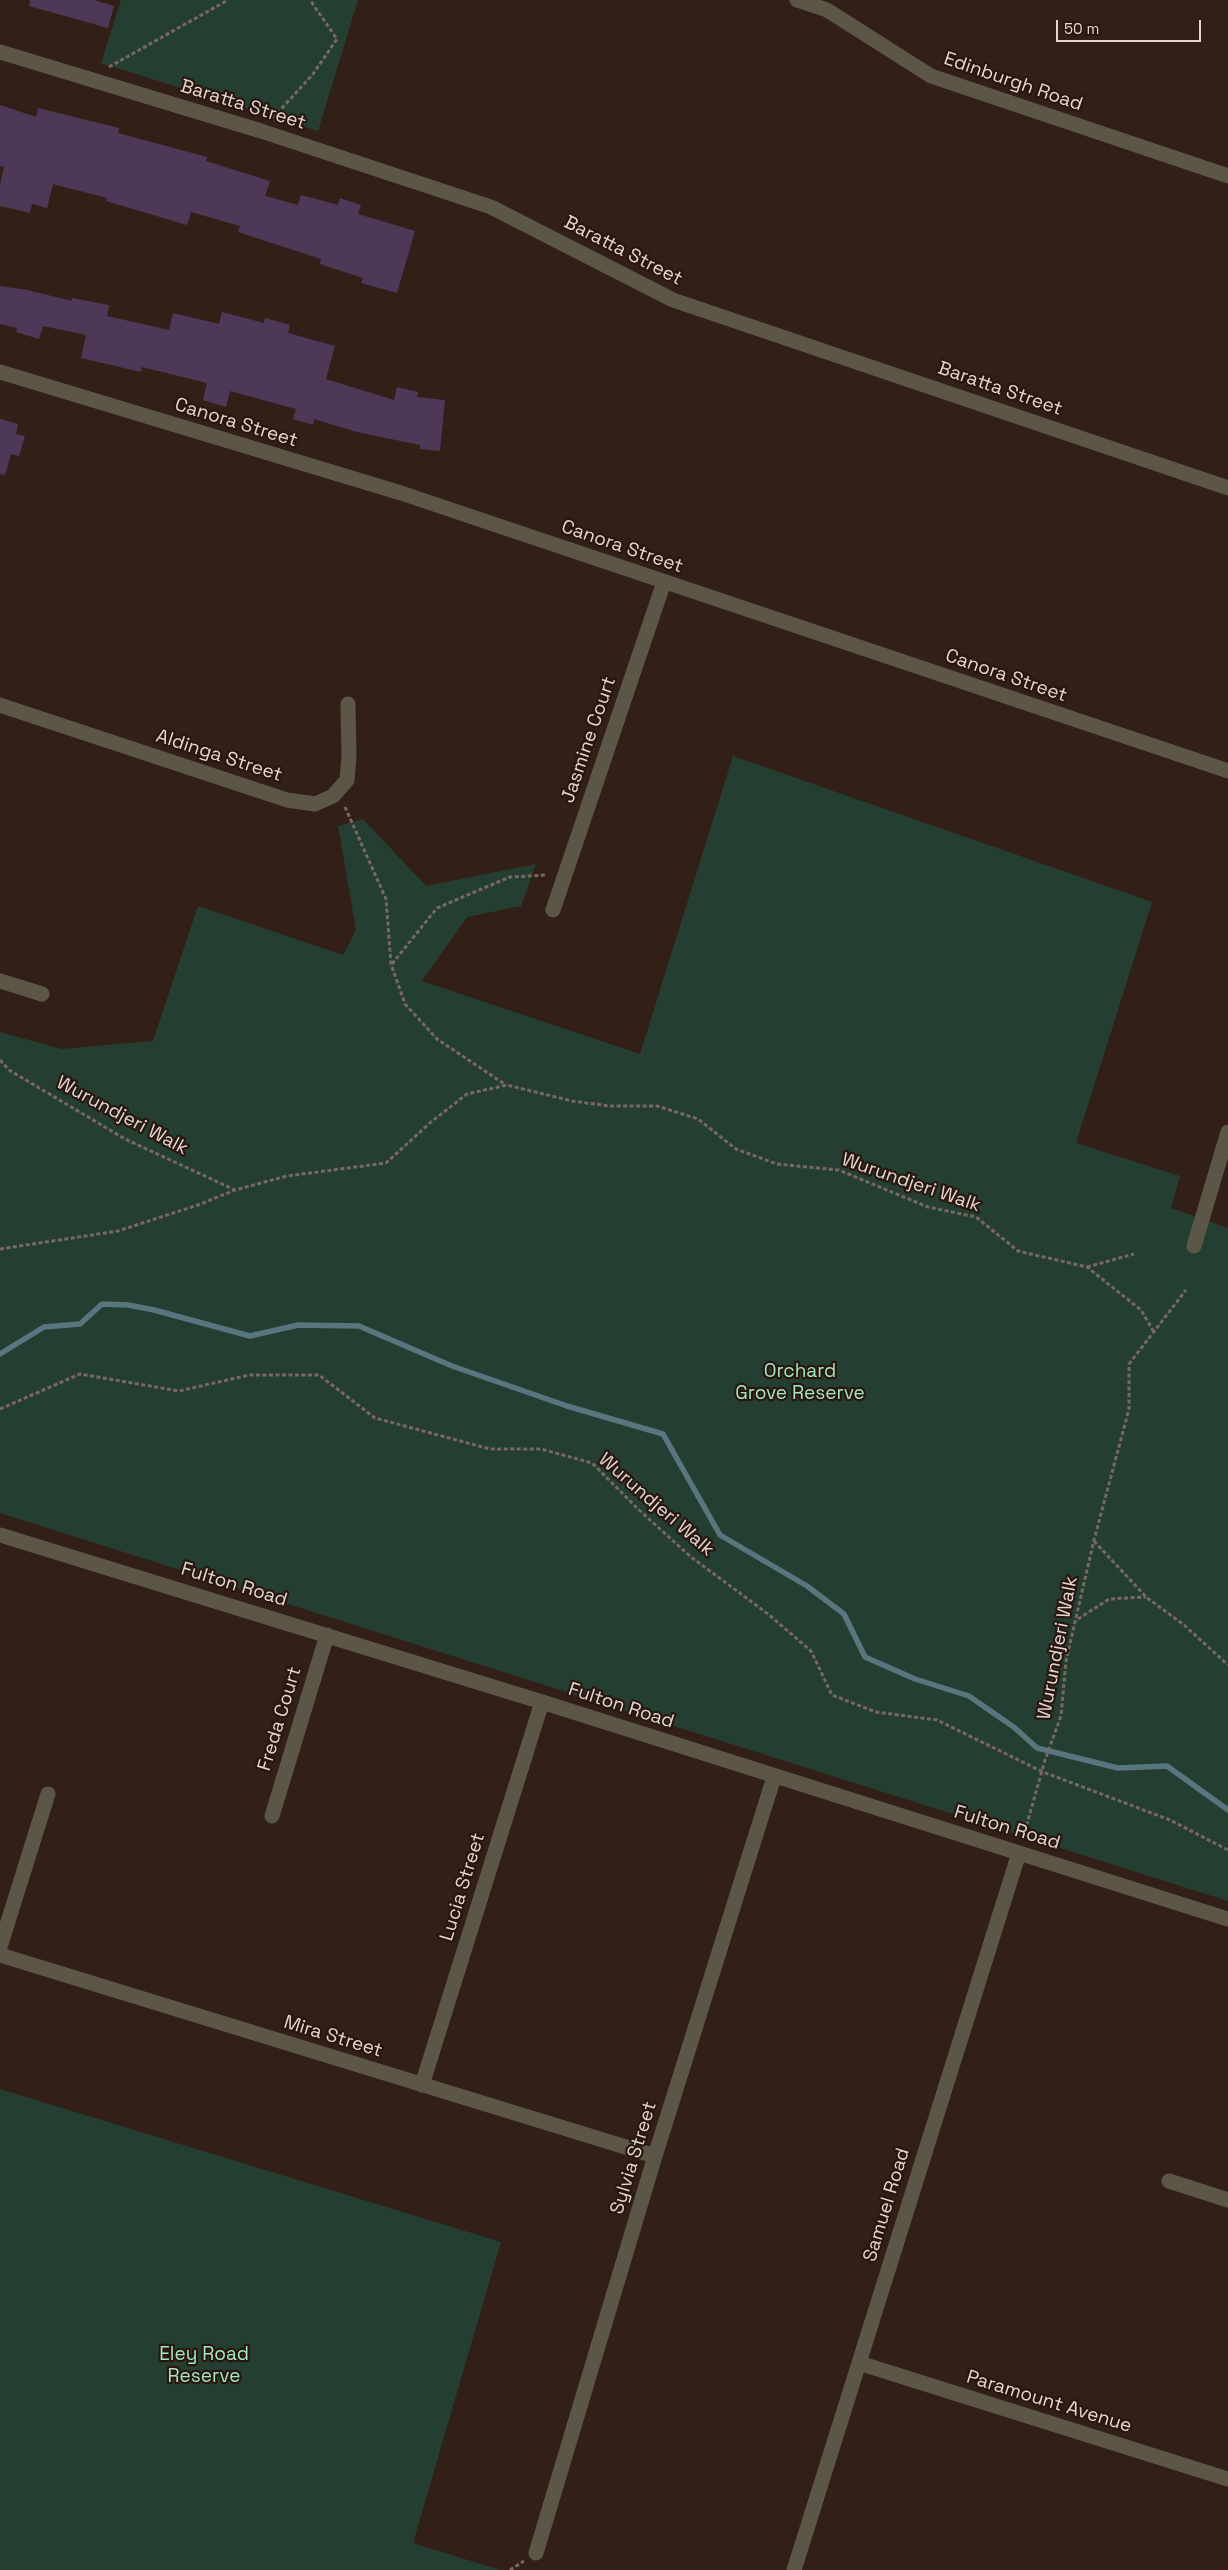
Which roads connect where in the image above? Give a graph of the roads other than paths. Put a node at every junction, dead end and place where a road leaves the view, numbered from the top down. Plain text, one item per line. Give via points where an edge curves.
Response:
1 (797, 0) edge
2 (828, 5) edge
3 (0, 52) edge
4 (1228, 176) edge
5 (0, 372) edge
6 (1228, 488) edge
7 (664, 582) junction
8 (348, 704) dead end
9 (0, 705) edge
10 (1228, 771) edge
11 (553, 910) dead end
12 (0, 981) edge
13 (42, 994) dead end
14 (1228, 1132) edge
15 (1194, 1246) dead end
16 (0, 1535) edge
17 (327, 1635) junction
18 (542, 1702) junction
19 (774, 1777) junction
20 (48, 1794) dead end
21 (272, 1816) dead end
22 (1019, 1853) junction
23 (1228, 1919) edge
24 (0, 1948) edge
25 (0, 1955) edge
26 (422, 2085) junction
27 (655, 2156) junction
28 (1169, 2181) dead end
29 (1228, 2200) edge
30 (858, 2363) junction
31 (1228, 2478) edge
32 (536, 2553) dead end
33 (794, 2570) edge

1 - 2 street, Edinburgh Road
2 - 4 street, Edinburgh Road via 931,76
3 - 6 street, Baratta Street via 261,130 491,207 673,300
5 - 7 street, Canora Street via 401,493
7 - 10 street, Canora Street
7 - 11 street, Jasmine Court
8 - 9 street, Aldinga Street via 346,780 333,796 315,804 287,800
12 - 13 street
14 - 15 street
16 - 17 street, Fulton Road
17 - 18 street, Fulton Road
17 - 21 street, Freda Court
18 - 19 street, Fulton Road
18 - 26 street, Lucia Street
19 - 22 street, Fulton Road
19 - 27 street, Sylvia Street
20 - 24 street
22 - 23 street, Fulton Road
22 - 30 street, Samuel Road
25 - 26 street, Mira Street
26 - 27 street, Mira Street
27 - 32 street, Sylvia Street
28 - 29 street
30 - 31 street, Paramount Avenue
30 - 33 street, Samuel Road

